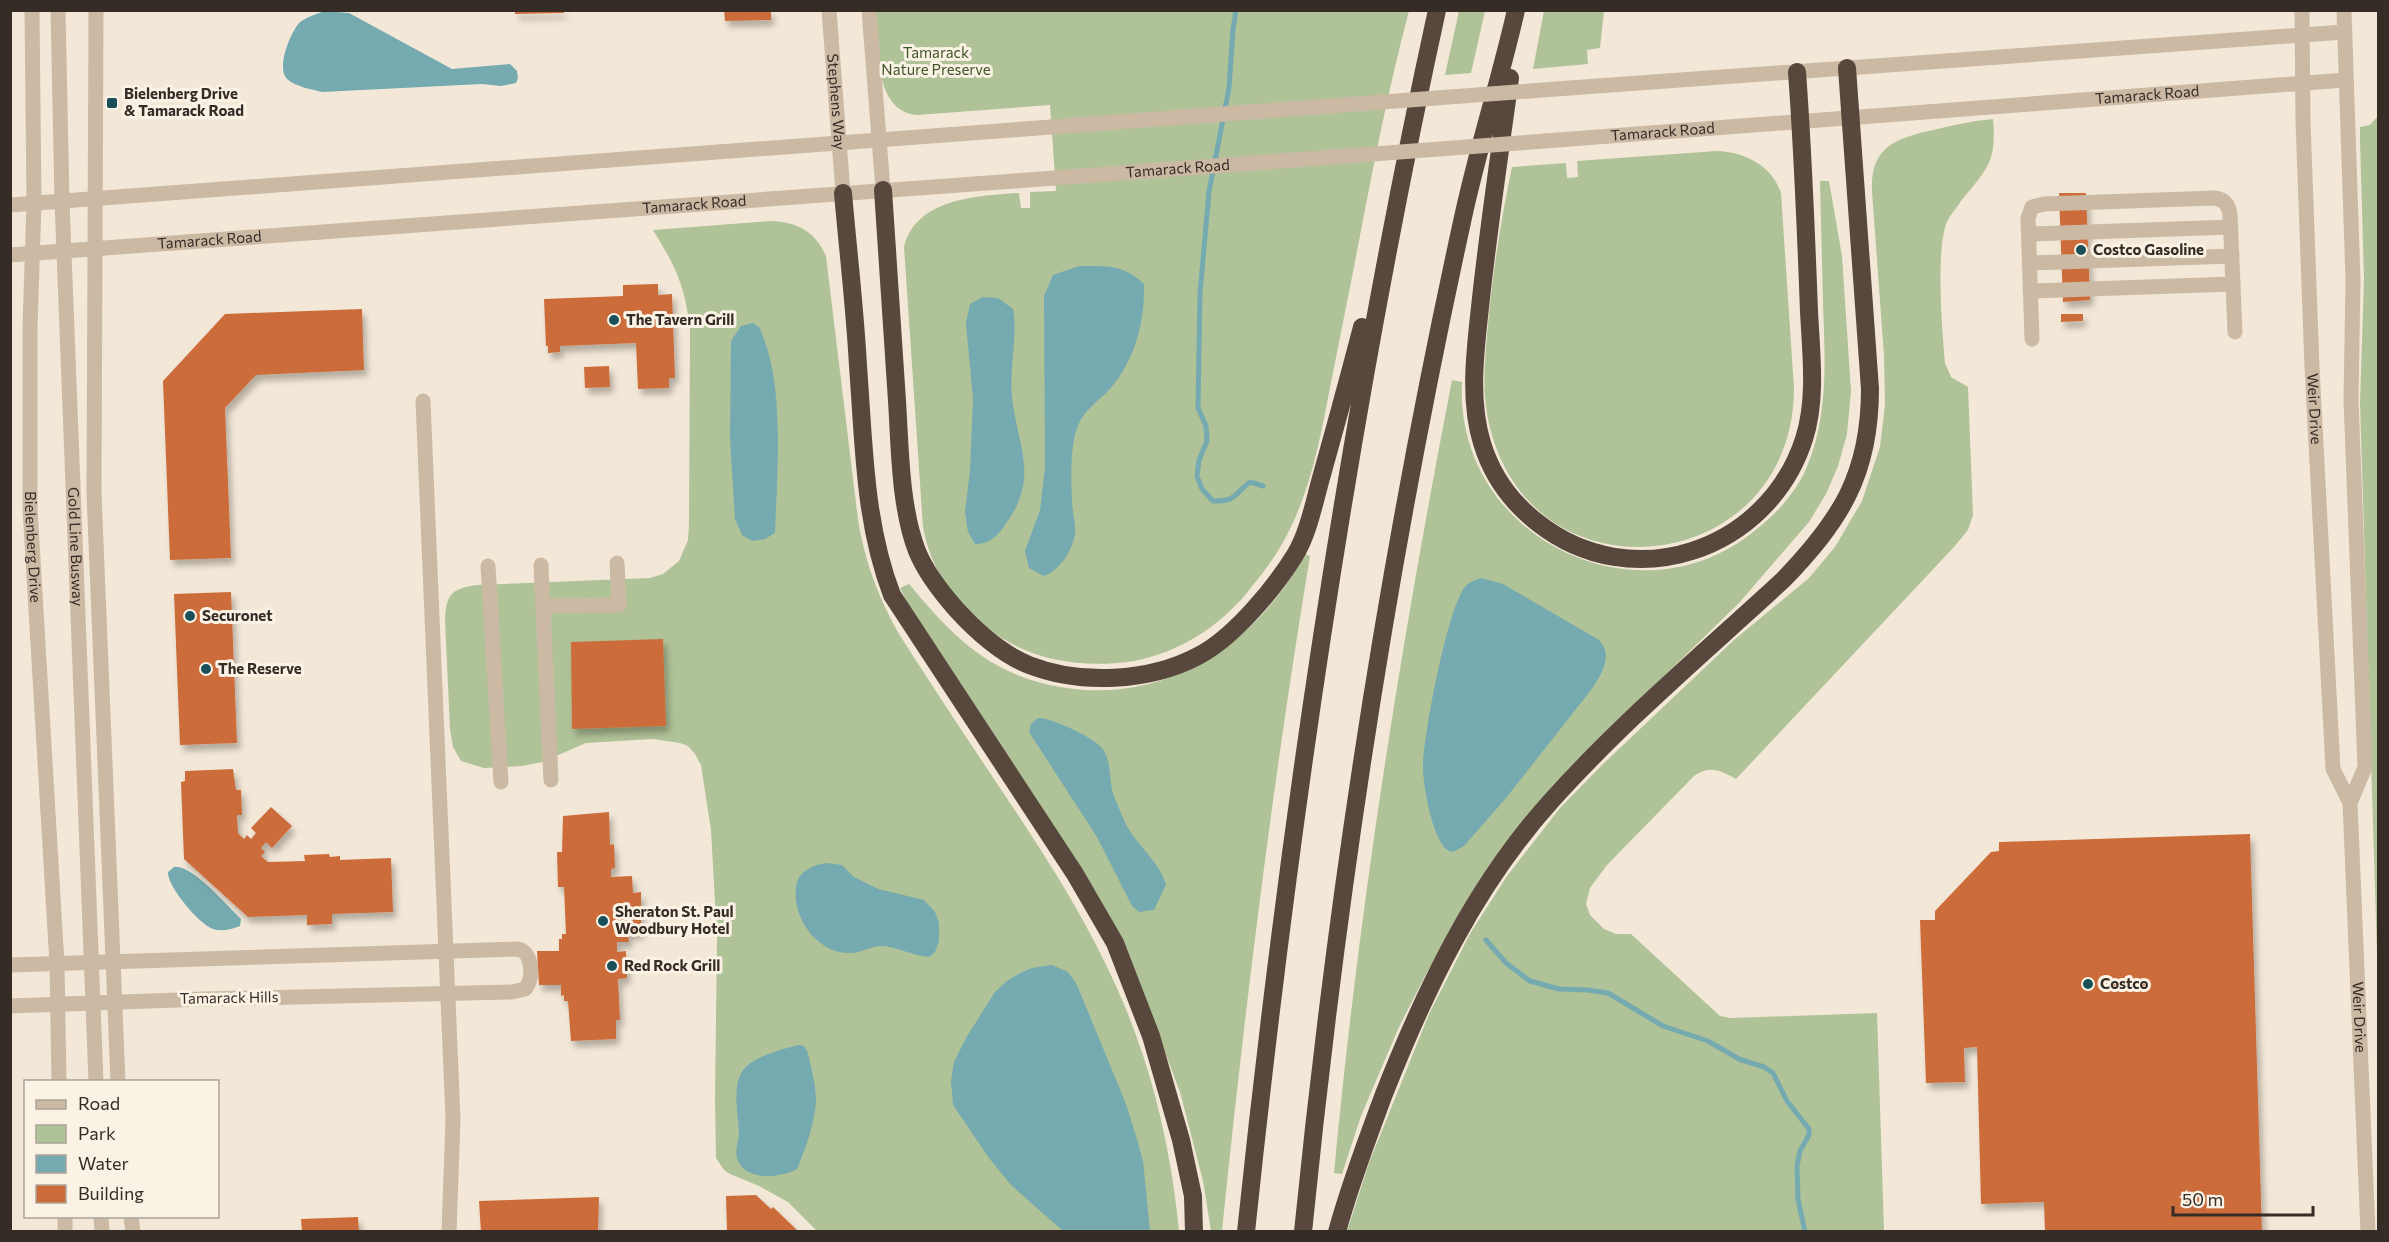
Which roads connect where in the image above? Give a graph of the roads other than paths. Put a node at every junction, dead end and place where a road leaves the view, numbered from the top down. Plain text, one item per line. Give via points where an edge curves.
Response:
1 (32, 10) edge
2 (58, 10) edge
3 (96, 10) edge
4 (830, 10) edge
5 (869, 10) edge
6 (1437, 10) edge
7 (1517, 10) edge
8 (2302, 10) edge
9 (2344, 10) edge
10 (2344, 32) junction
11 (2302, 34) junction
12 (1847, 68) junction
13 (1797, 72) junction
14 (2345, 80) junction
15 (2303, 83) junction
16 (1851, 118) junction
17 (1801, 122) junction
18 (880, 140) junction
19 (840, 142) junction
20 (883, 190) junction
21 (1399, 192) junction
22 (843, 193) junction
23 (97, 199) junction
24 (62, 201) junction
25 (34, 203) junction
26 (10, 205) edge
27 (2231, 227) junction
28 (2028, 234) junction
29 (96, 250) junction
30 (65, 251) junction
31 (10, 255) edge
32 (32, 255) junction
33 (2232, 256) junction
34 (2029, 263) junction
35 (2233, 284) junction
36 (2030, 291) junction
37 (2235, 332) dead end
38 (2032, 339) dead end
39 (423, 401) dead end
40 (617, 563) dead end
41 (541, 565) dead end
42 (488, 566) dead end
43 (543, 606) junction
44 (551, 780) dead end
45 (501, 782) dead end
46 (2350, 803) junction
47 (445, 952) junction
48 (113, 962) junction
49 (91, 963) junction
50 (57, 964) junction
51 (10, 965) edge
52 (449, 994) junction
53 (92, 1002) junction
54 (115, 1002) junction
55 (10, 1006) edge
56 (58, 1006) junction
57 (59, 1080) edge
58 (96, 1080) edge
59 (118, 1080) edge
60 (449, 1232) edge
61 (1194, 1232) edge
62 (1246, 1232) edge
63 (1303, 1232) edge
64 (1337, 1232) edge
65 (2368, 1232) edge

1 - 25 street, Bielenberg Drive
2 - 24 street, Gold Line Busway
3 - 23 street
4 - 19 street, Stephens Way
5 - 18 street
6 - 21 highway
7 - 17 highway via 1481,292 1475,410 1487,459 1507,492 1545,528 1593,553 1653,560 1693,552 1749,521 1788,475 1804,441 1812,398
7 - 63 highway via 1460,232 1394,565 1343,882
8 - 11 street, Weir Drive
9 - 10 street, Weir Drive
10 - 11 street
10 - 14 street, Weir Drive
11 - 12 street
11 - 15 street, Weir Drive
12 - 13 street
12 - 16 highway
13 - 17 highway
13 - 18 street, bridge
14 - 15 street, Tamarack Road
14 - 46 street, Weir Drive via 2353,280 2351,400 2365,767
15 - 16 street, Tamarack Road
15 - 46 street, Weir Drive via 2312,367 2333,769
16 - 17 street, Tamarack Road
16 - 64 highway via 1870,400 1868,435 1851,492 1827,531 1783,580 1591,758 1551,801 1483,891 1443,959 1406,1038 1357,1164
17 - 20 street, Tamarack Road, bridge
18 - 19 street
18 - 20 street
19 - 22 street, Stephens Way
19 - 23 street
20 - 21 highway via 899,433 910,526 917,551 927,573 966,620 1005,651 1053,673 1101,678 1148,673 1199,656 1262,600 1297,552
20 - 22 street, Tamarack Road
21 - 62 highway via 1349,464 1309,718
22 - 29 street, Tamarack Road
22 - 61 highway via 867,489 880,564 892,595 1096,907 1115,943 1151,1036 1181,1140 1193,1196
23 - 24 street
23 - 29 street
24 - 25 street
24 - 30 street, Gold Line Busway
25 - 26 street
25 - 32 street, Bielenberg Drive
27 - 28 street
27 - 28 street via 2228,206 2217,199 2041,204 2029,212
27 - 33 street
28 - 34 street
29 - 30 street, Tamarack Road
29 - 48 street via 94,493
30 - 32 street, Tamarack Road
30 - 49 street, Gold Line Busway
31 - 32 street, Tamarack Road
32 - 50 street, Bielenberg Drive via 30,509
33 - 34 street
33 - 35 street
34 - 36 street
35 - 36 street
35 - 37 street
36 - 38 street
39 - 47 street
40 - 43 street via 619,605
41 - 43 street
42 - 45 street
43 - 44 street
46 - 65 street, Weir Drive
47 - 48 street
47 - 52 street
47 - 52 street, Tamarack Hills via 518,949 529,957 529,984 525,989
48 - 49 street
48 - 54 street
49 - 50 street
49 - 53 street, Gold Line Busway
50 - 51 street
50 - 56 street, Bielenberg Drive
52 - 54 street, Tamarack Hills
52 - 60 street via 453,1119
53 - 54 street, Tamarack Hills
53 - 56 street, Tamarack Hills
53 - 58 street, Gold Line Busway
54 - 59 street
55 - 56 street, Tamarack Hills
56 - 57 street, Bielenberg Drive

